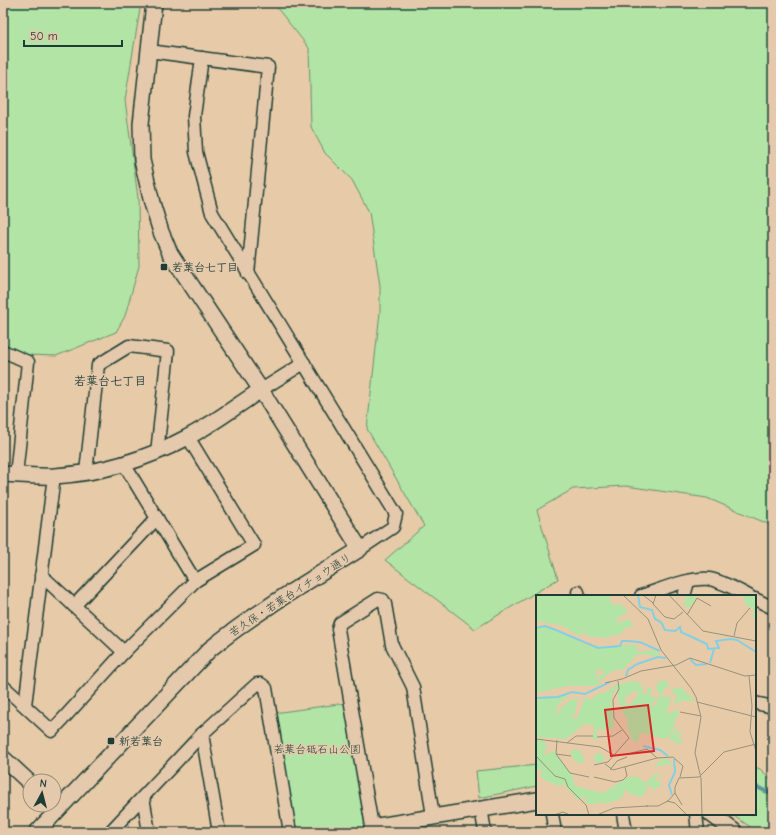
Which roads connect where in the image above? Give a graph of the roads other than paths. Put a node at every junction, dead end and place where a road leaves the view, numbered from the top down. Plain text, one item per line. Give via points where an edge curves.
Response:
1 (154, 3) edge
2 (149, 51) junction
3 (202, 58) junction
4 (248, 274) junction
5 (3, 351) edge
6 (304, 363) junction
7 (260, 390) junction
8 (188, 437) junction
9 (157, 453) junction
10 (124, 464) junction
11 (86, 472) junction
12 (9, 474) edge
13 (54, 476) junction
14 (157, 518) junction
15 (360, 549) junction
16 (42, 575) junction
17 (195, 581) junction
18 (688, 582) junction
19 (644, 595) edge
20 (684, 595) edge
21 (747, 595) edge
22 (756, 600) edge
23 (74, 606) junction
24 (773, 608) edge
25 (124, 652) junction
26 (3, 686) edge
27 (756, 703) edge
28 (25, 705) junction
29 (773, 707) edge
30 (202, 734) junction
31 (3, 758) edge
32 (22, 776) edge
33 (142, 797) junction
34 (536, 800) edge
35 (62, 801) edge
36 (480, 808) junction
37 (51, 813) edge
38 (552, 815) edge
39 (623, 815) edge
40 (696, 815) edge
41 (712, 815) edge
42 (433, 816) junction
43 (411, 826) edge
44 (372, 830) edge
45 (37, 832) edge
46 (110, 832) edge
47 (149, 832) edge
48 (219, 832) edge
49 (290, 832) edge
50 (485, 832) edge
51 (555, 832) edge
52 (626, 832) edge
53 (698, 832) edge
54 (735, 832) edge

1 - 2 street
2 - 3 street
2 - 7 street via 141,124 142,160 161,232 170,253
3 - 4 street via 194,116 196,152 212,213
3 - 4 street via 268,67
4 - 6 street
5 - 12 street via 28,362
6 - 7 street
6 - 15 street via 396,514 393,527
7 - 8 street
7 - 15 street
8 - 9 street
8 - 17 street via 254,545
9 - 10 street
9 - 11 street via 168,351 129,346 98,366
10 - 11 street
10 - 14 street
11 - 13 street
12 - 13 street
13 - 16 street
14 - 17 street
14 - 23 street
15 - 35 street, 苦久保・若葉台イチョウ通り via 260,612 210,649
16 - 23 street
16 - 28 street
17 - 25 street
18 - 19 street
18 - 20 street
18 - 21 street via 710,579
22 - 24 street
23 - 25 street
25 - 28 street via 52,730
26 - 28 street
27 - 29 street
30 - 33 street
30 - 48 street
30 - 49 street via 257,684 265,686
31 - 32 street
33 - 46 street
33 - 47 street
34 - 36 street
36 - 42 street
36 - 50 street
37 - 45 street, 苦久保・若葉台イチョウ通り
38 - 51 street
39 - 52 street
40 - 53 street
41 - 54 street
42 - 43 street
42 - 44 street via 413,687 392,645 385,604 383,600 378,599 344,620 338,629
43 - 44 street

